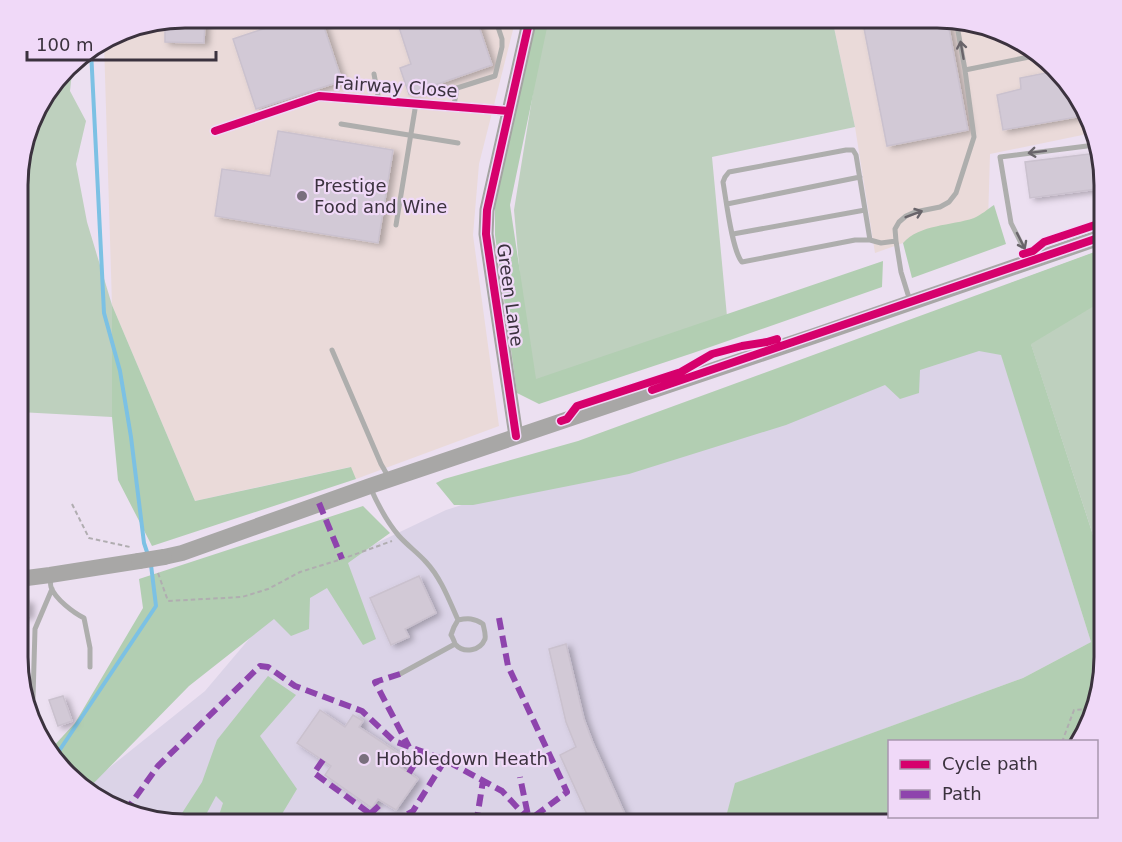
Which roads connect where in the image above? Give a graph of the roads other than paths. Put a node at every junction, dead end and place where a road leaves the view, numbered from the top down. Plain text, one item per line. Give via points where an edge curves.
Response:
1 (499, 29) edge
2 (528, 29) edge
3 (958, 31) edge
4 (1027, 57) edge
5 (965, 70) junction
6 (374, 74) dead end
7 (379, 101) junction
8 (416, 103) junction
9 (454, 105) junction
10 (509, 111) junction
11 (341, 124) dead end
12 (215, 131) dead end
13 (411, 136) junction
14 (458, 143) dead end
15 (1088, 146) edge
16 (860, 177) junction
17 (727, 204) junction
18 (866, 210) junction
19 (396, 225) dead end
20 (733, 234) junction
21 (870, 240) junction
22 (1093, 240) edge
23 (896, 241) junction
24 (1029, 261) junction
25 (910, 302) junction
26 (332, 350) dead end
27 (516, 436) junction
28 (390, 479) junction
29 (370, 486) junction
30 (29, 580) edge
31 (51, 582) junction
32 (458, 620) junction
33 (455, 644) junction
34 (90, 667) dead end
35 (400, 674) dead end
36 (33, 693) edge

1 - 9 lane via 502,47 495,76 457,88
2 - 10 street, Green Lane
5 -> 3 lane
4 - 5 lane
23 -> 5 lane via 895,229 906,216 940,207 956,193 974,137
6 - 7 lane
7 - 8 street, Fairway Close
7 - 12 street, Fairway Close via 319,96
8 - 9 street, Fairway Close
8 - 13 lane
9 - 10 street, Fairway Close
10 - 27 street, Green Lane via 487,210 486,234
11 - 13 lane
13 - 14 lane
13 - 19 lane
15 -> 24 lane via 1000,157 1011,223
16 - 17 lane
16 - 17 lane via 853,150 729,172 723,182
16 - 18 lane
17 - 20 lane
18 - 20 lane
18 - 21 lane
20 - 21 lane via 742,262
21 - 23 lane
22 - 24 main road
23 - 25 lane
24 - 25 main road
25 - 27 main road
26 - 28 lane
27 - 28 main road
28 - 29 main road
29 - 31 main road, bridge via 160,562 137,553
29 - 32 lane via 386,519 439,580
30 - 31 main road
31 - 34 lane via 73,612 84,618
31 - 36 lane via 35,629
32 - 33 lane via 451,635
32 - 33 lane via 476,620 483,624 485,633 480,646 472,651
33 - 35 lane

